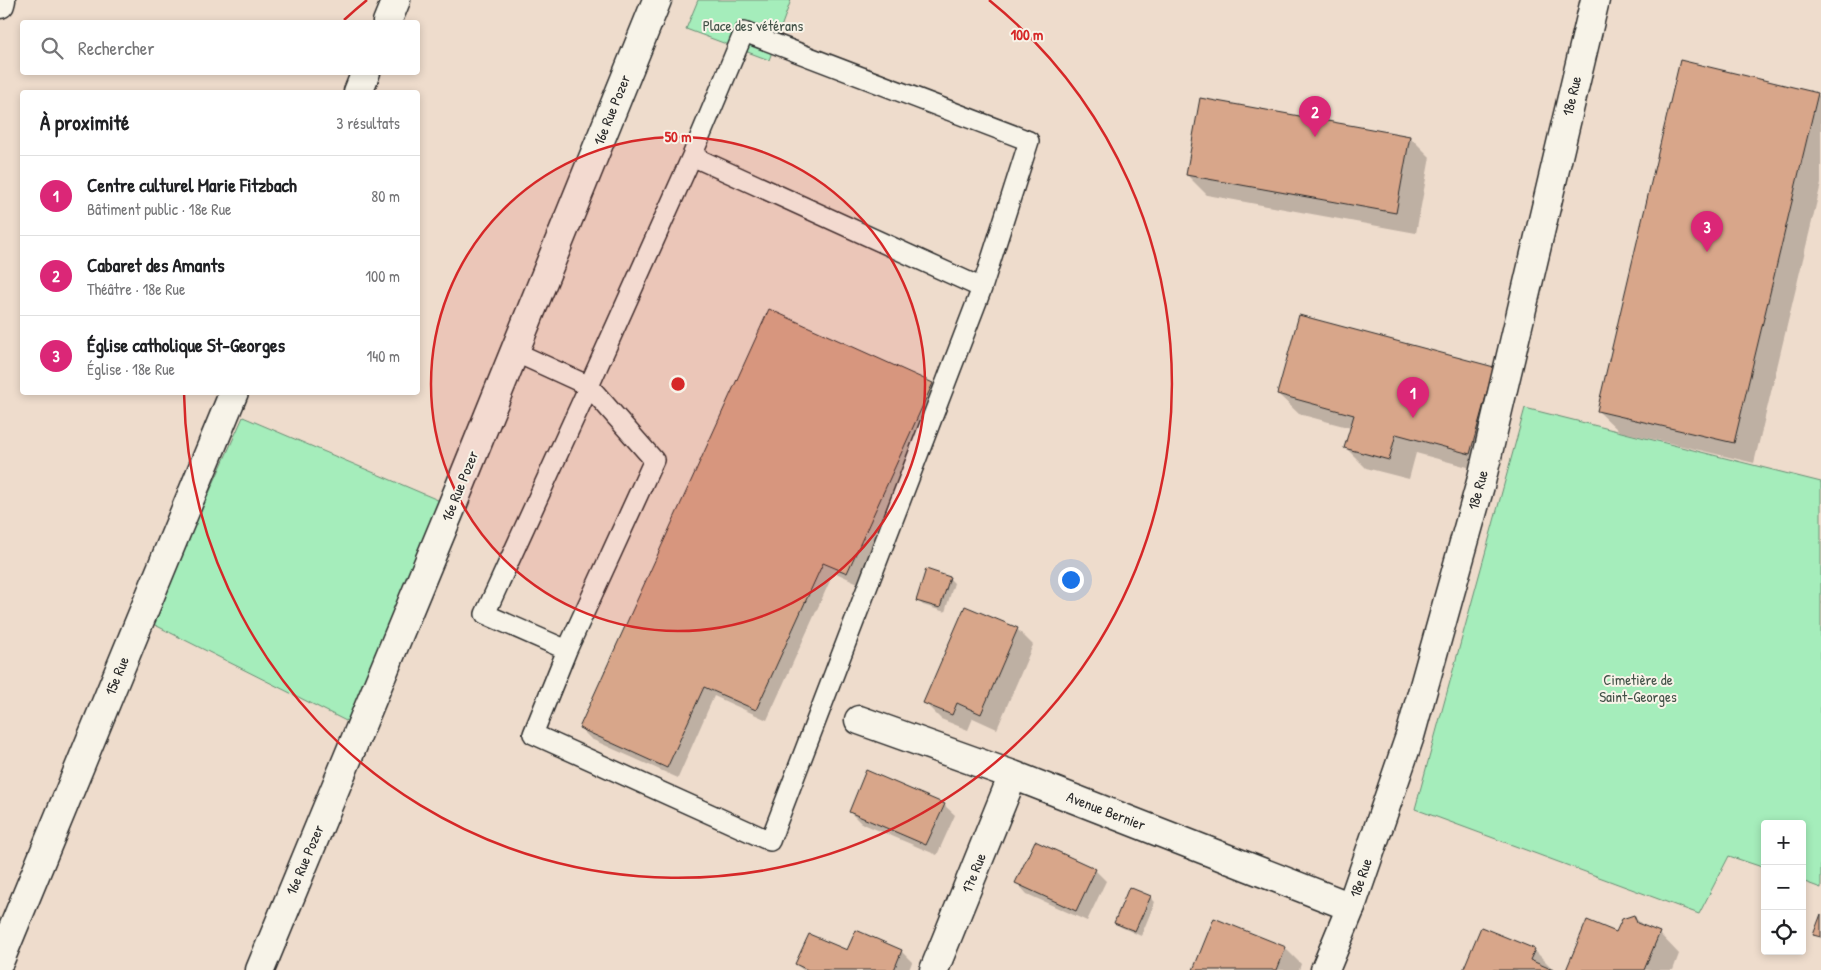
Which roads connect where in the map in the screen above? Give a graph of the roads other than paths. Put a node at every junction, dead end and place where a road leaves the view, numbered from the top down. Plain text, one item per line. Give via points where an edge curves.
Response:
1 (1, 0) edge
2 (396, 0) edge
3 (657, 0) edge
4 (1595, 0) edge
5 (0, 4) edge
6 (388, 20) edge
7 (365, 75) edge
8 (359, 90) edge
9 (692, 156) junction
10 (982, 288) junction
11 (515, 352) junction
12 (589, 386) junction
13 (233, 395) edge
14 (567, 650) junction
15 (859, 720) dead end
16 (1013, 775) junction
17 (1351, 907) junction
18 (0, 960) edge
19 (260, 970) edge
20 (934, 970) edge
21 (1325, 970) edge

1 - 5 street
2 - 6 street
3 - 11 street, 16e Rue Pozer
4 - 17 street, 18e Rue via 1481,482 1410,736
7 - 8 street
9 - 10 lane
9 - 10 lane via 744,32 1029,141
9 - 12 lane
10 - 14 lane via 770,841 533,734
11 - 12 lane
11 - 19 street, 16e Rue Pozer
12 - 14 lane via 654,460
12 - 14 lane via 485,614
13 - 18 street, 15e Rue
15 - 16 street, Avenue Bernier
16 - 17 street, Avenue Bernier
16 - 20 street, 17e Rue
17 - 21 street, 18e Rue

